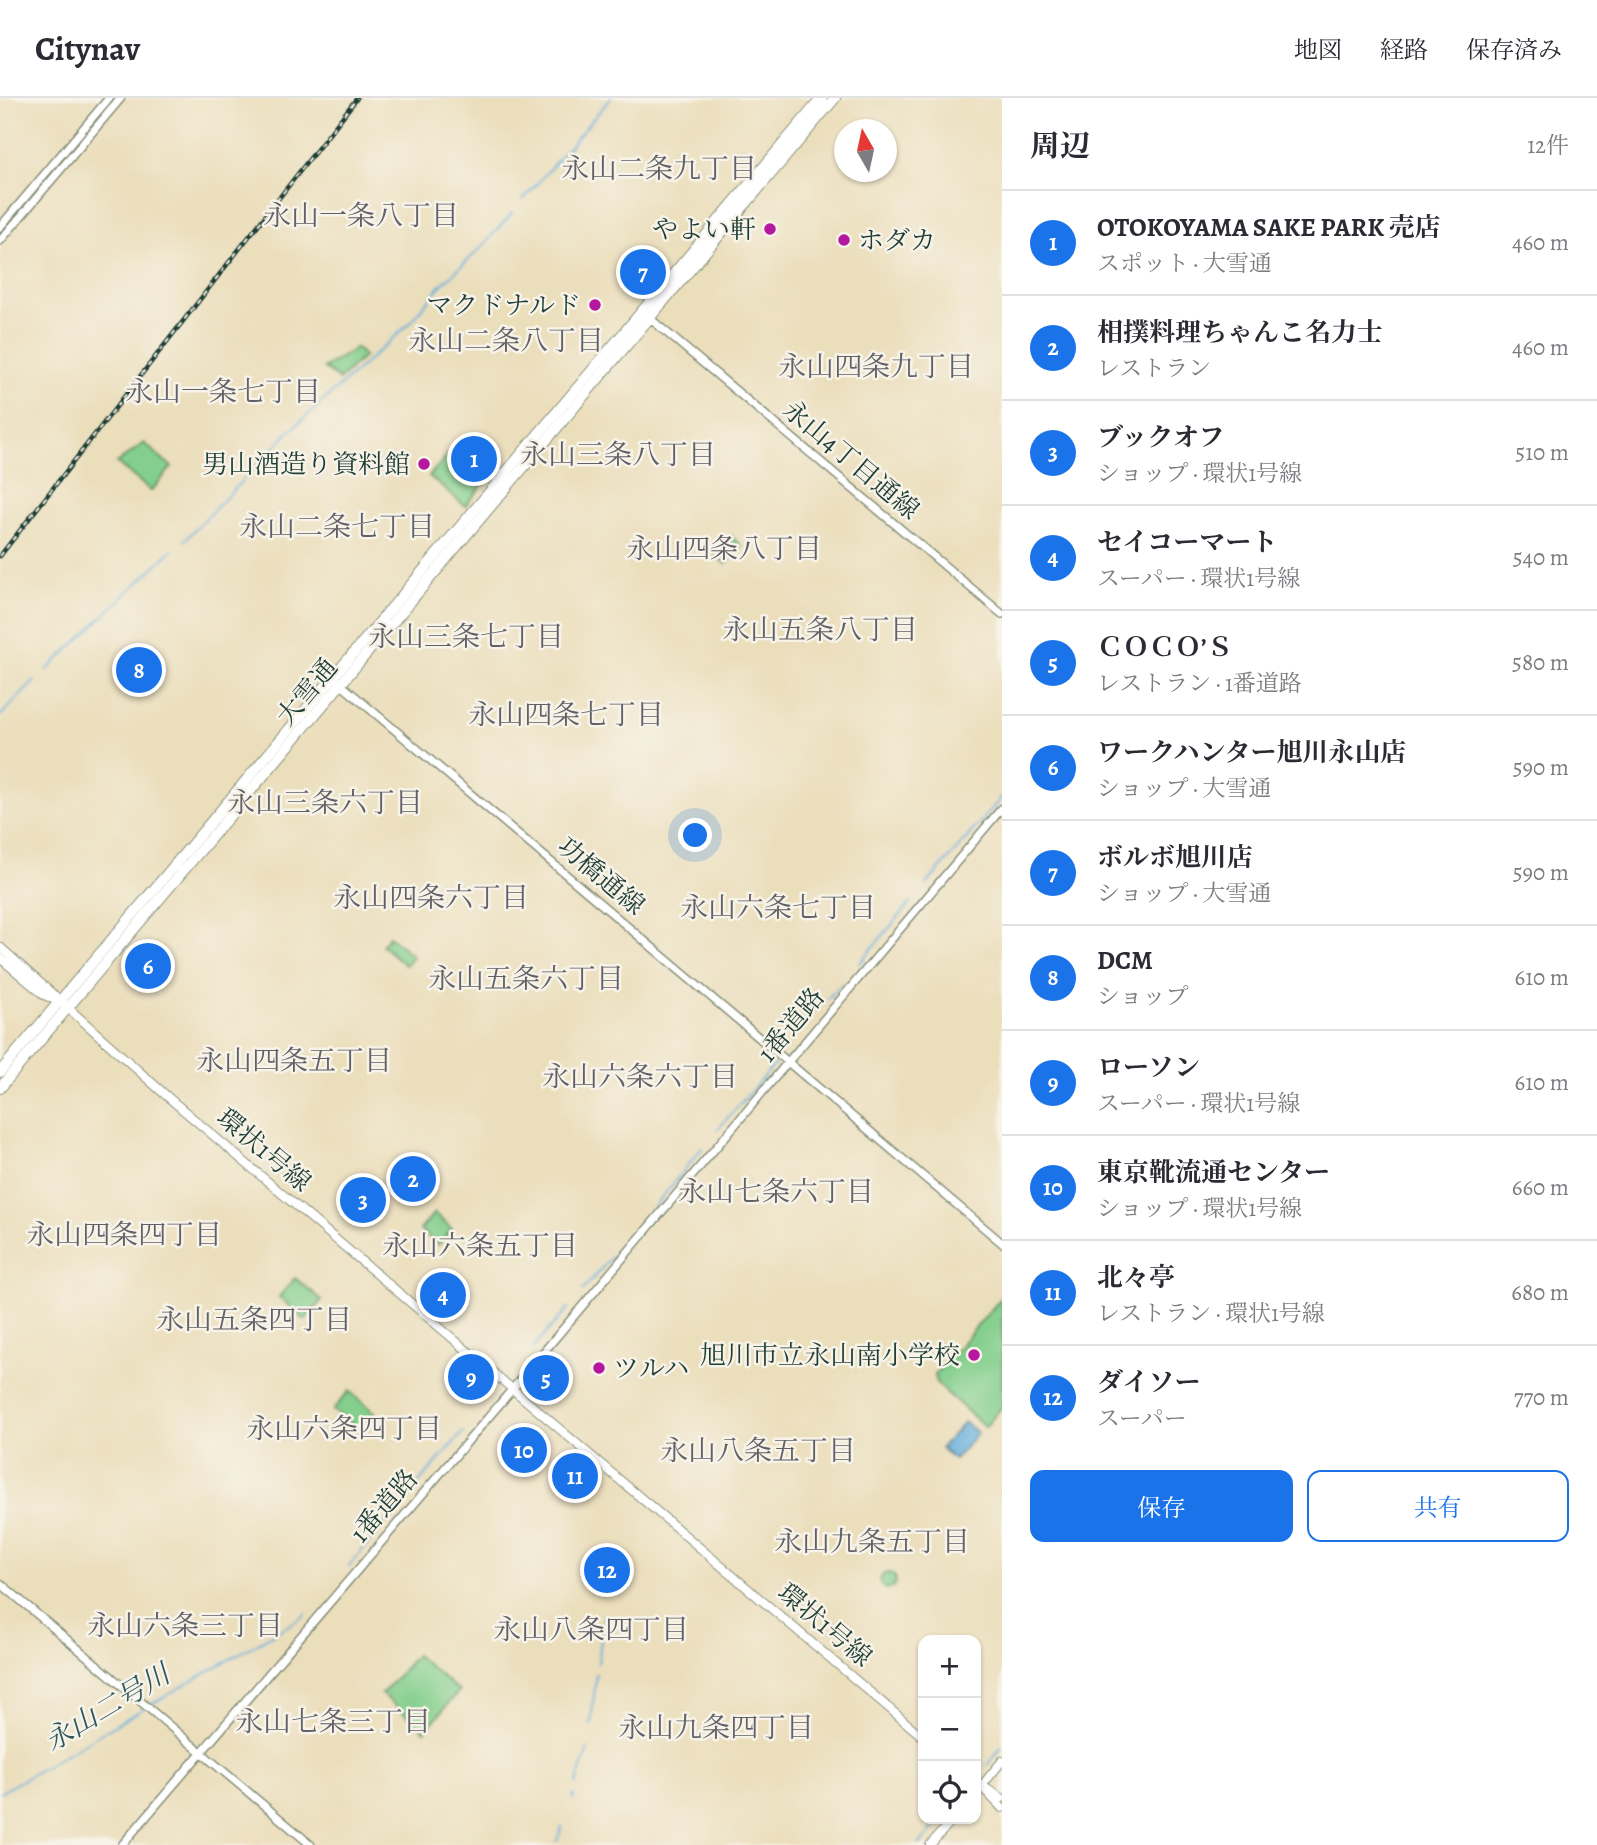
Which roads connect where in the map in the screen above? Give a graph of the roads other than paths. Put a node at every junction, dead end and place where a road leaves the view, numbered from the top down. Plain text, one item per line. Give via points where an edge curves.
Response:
1 (109, 98) edge
2 (121, 98) edge
3 (822, 98) edge
4 (835, 98) edge
5 (0, 227) edge
6 (0, 241) edge
7 (645, 314) junction
8 (1002, 614) edge
9 (337, 681) junction
10 (1002, 808) edge
11 (0, 947) edge
12 (0, 958) edge
13 (16, 967) junction
14 (63, 1005) junction
15 (787, 1062) junction
16 (0, 1072) edge
17 (0, 1088) edge
18 (1002, 1243) edge
19 (513, 1389) junction
20 (0, 1583) edge
21 (918, 1733) edge
22 (200, 1752) junction
23 (1002, 1761) edge
24 (981, 1784) edge
25 (981, 1788) edge
26 (981, 1790) edge
27 (1002, 1798) edge
28 (1002, 1808) edge
29 (949, 1824) edge
30 (122, 1845) edge
31 (311, 1845) edge
32 (930, 1845) edge

1 - 5 street
2 - 6 street
3 - 7 highway, 大雪通
4 - 7 highway, 大雪通
7 - 8 street, 永山4丁目通線
7 - 9 highway, 大雪通
9 - 14 highway, 大雪通
9 - 15 street, 功橋通線
10 - 15 street, 1番道路
11 - 13 main road
12 - 13 main road
13 - 14 main road, 環状1号線 via 44,995
14 - 16 highway, 大雪通
14 - 17 highway, 大雪通
14 - 19 main road, 環状1号線
15 - 18 street, 功橋通線
15 - 19 street, 1番道路
19 - 21 main road, 環状1号線
19 - 22 street, 1番道路
20 - 22 street
22 - 30 street, 1番道路
22 - 31 street
23 - 24 main road
25 - 27 main road
26 - 28 main road
29 - 32 main road

